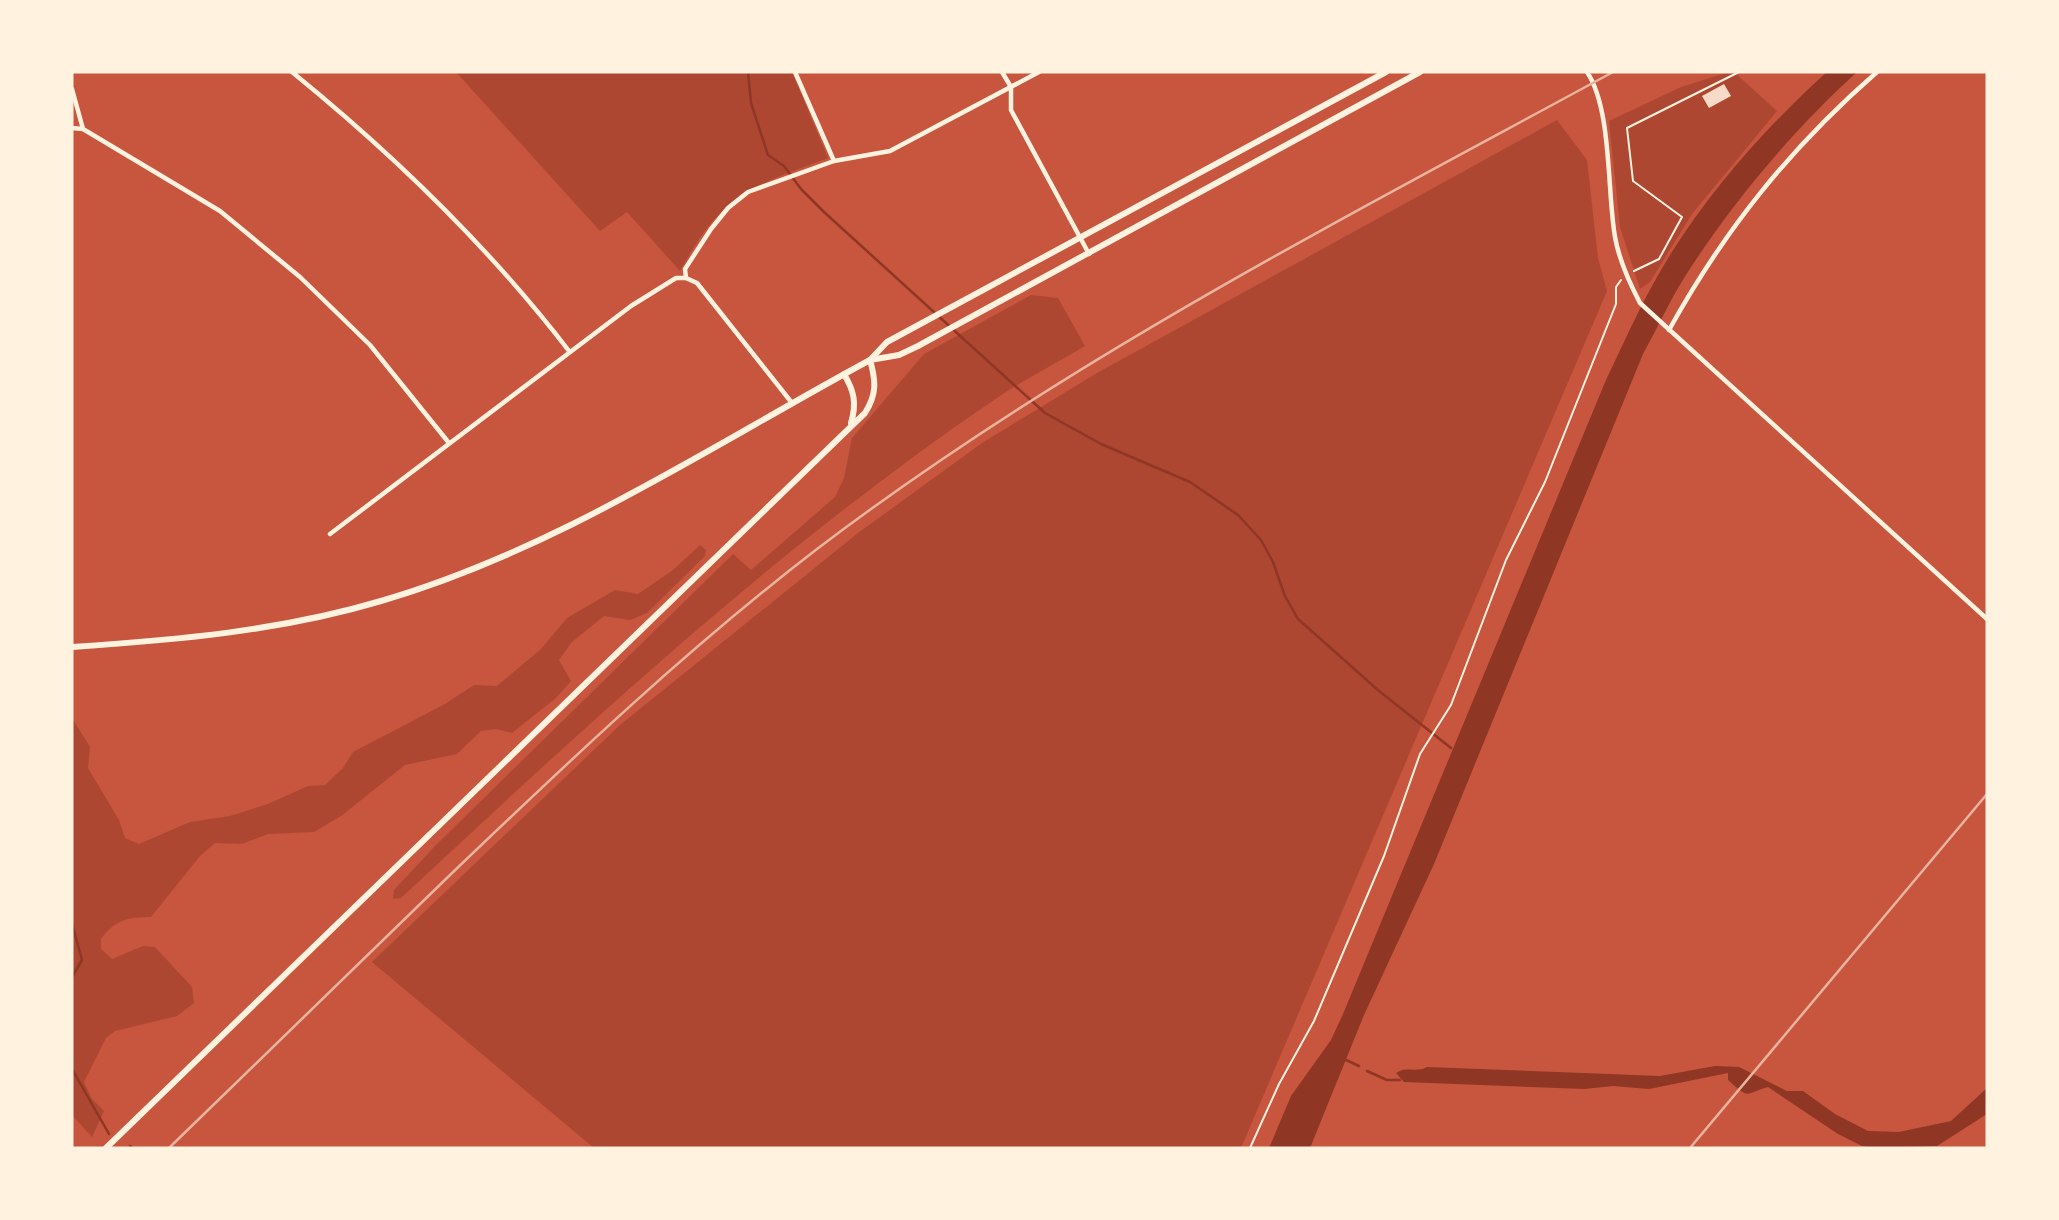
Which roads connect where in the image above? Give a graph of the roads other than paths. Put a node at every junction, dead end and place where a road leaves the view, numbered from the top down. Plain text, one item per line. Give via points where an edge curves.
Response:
1 (292, 72) edge
2 (795, 72) edge
3 (1002, 72) edge
4 (1039, 72) edge
5 (1387, 72) edge
6 (1420, 72) edge
7 (1587, 72) edge
8 (1877, 72) edge
9 (1011, 87) junction
10 (72, 89) edge
11 (72, 128) edge
12 (83, 129) junction
13 (834, 161) junction
14 (1080, 237) junction
15 (1089, 254) junction
16 (686, 278) junction
17 (1669, 330) junction
18 (569, 351) junction
19 (870, 359) junction
20 (844, 373) junction
21 (792, 403) junction
22 (851, 425) junction
23 (449, 443) junction
24 (330, 534) dead end
25 (1987, 619) edge
26 (72, 647) edge
27 (107, 1148) edge

1 - 18 street via 357,125 450,215
2 - 13 street
3 - 9 street
4 - 9 street
5 - 14 main road
6 - 15 main road
7 - 17 street via 1597,95 1615,237 1626,276 1640,303
8 - 17 street via 1799,144 1715,253
9 - 13 street via 890,151
9 - 14 street via 1011,110
10 - 12 street
11 - 12 street
12 - 23 street via 220,211 300,277 370,345
13 - 16 street via 748,192 729,208 690,258 684,269
14 - 15 street
14 - 19 main road via 904,332
15 - 19 main road via 899,355
16 - 18 street via 676,278 631,306
16 - 21 street via 697,283
17 - 25 street
18 - 23 street
19 - 20 main road
19 - 22 main road via 876,381 874,398
20 - 21 main road
20 - 22 main road via 854,391
21 - 26 main road via 528,545 416,589 267,628
22 - 27 main road
23 - 24 street

